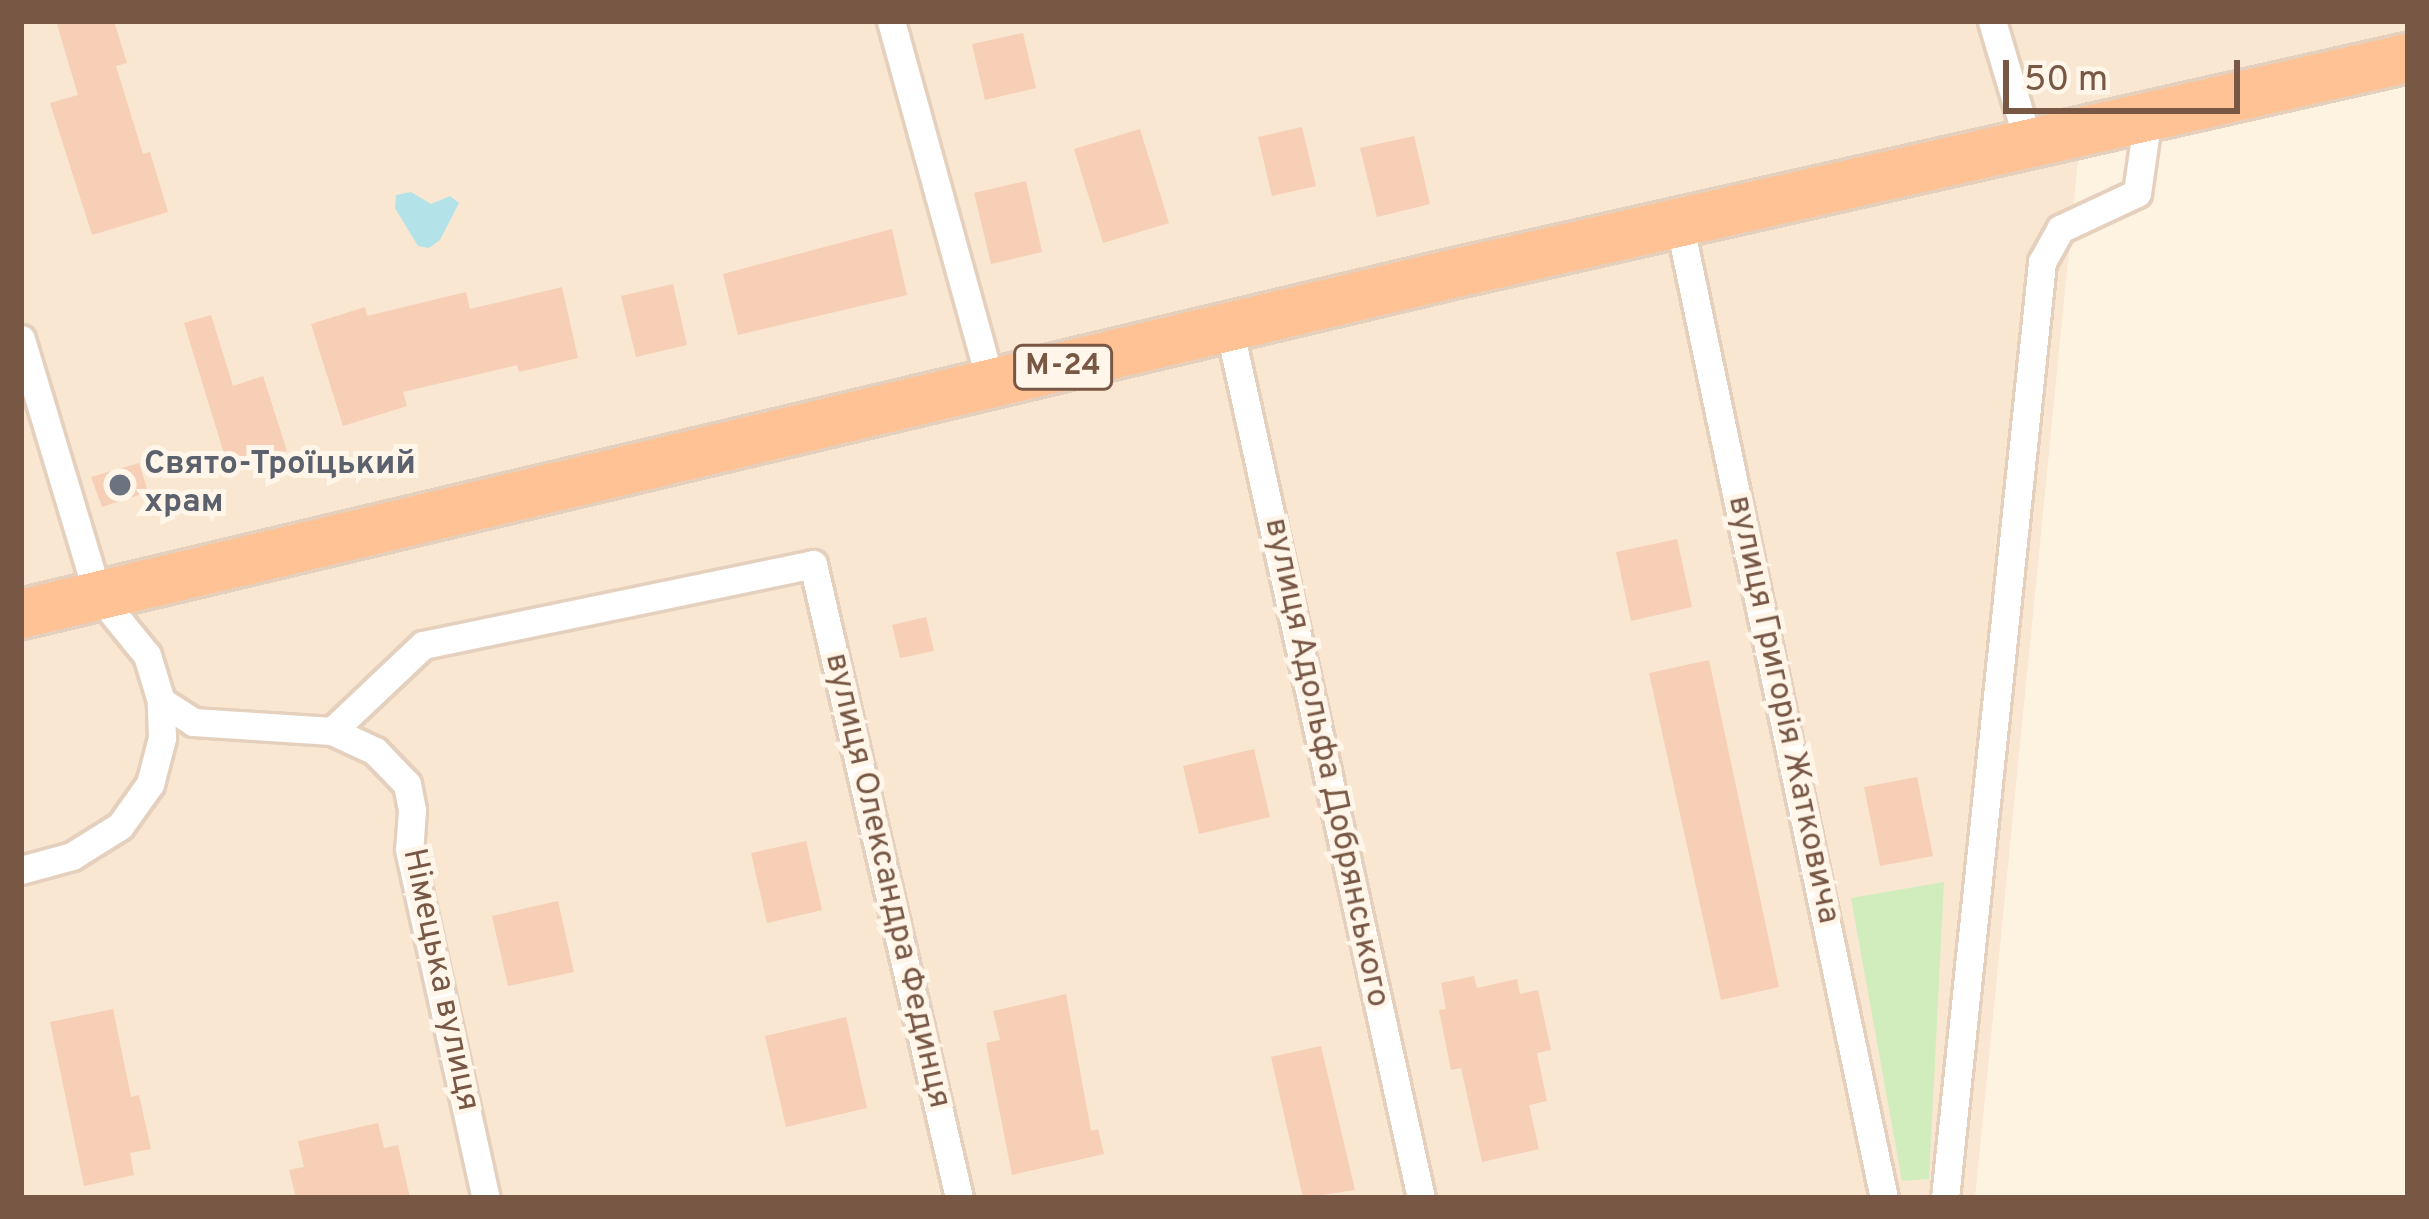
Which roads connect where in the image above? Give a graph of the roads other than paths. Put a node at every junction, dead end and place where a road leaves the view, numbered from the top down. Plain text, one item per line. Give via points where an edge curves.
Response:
1 (892, 21) edge
2 (1992, 21) edge
3 (2408, 58) edge
4 (2148, 116) junction
5 (2029, 145) junction
6 (1679, 221) junction
7 (1229, 327) junction
8 (21, 340) edge
9 (991, 384) junction
10 (98, 596) junction
11 (21, 614) edge
12 (161, 701) junction
13 (332, 731) junction
14 (21, 870) edge
15 (486, 1198) edge
16 (958, 1198) edge
17 (1421, 1198) edge
18 (1884, 1198) edge
19 (1945, 1198) edge

1 - 9 street
2 - 5 street
3 - 4 highway, М-24
4 - 5 highway, М-24
4 - 19 street via 2137,193 2060,229 2042,262
5 - 6 highway, М-24
6 - 7 highway, М-24
6 - 18 street, вулиця Григорія Жатковича
7 - 9 highway, М-24
7 - 17 street, вулиця Адольфа Добрянського
8 - 10 street
9 - 10 highway, М-24
10 - 11 highway, М-24
10 - 12 street via 147,656
12 - 13 street via 193,722
12 - 14 street via 150,784 120,826 72,856
13 - 15 street, Німецька вулиця via 393,764 412,796 409,849
13 - 16 street, вулиця Олександра Фединця via 424,645 813,564

